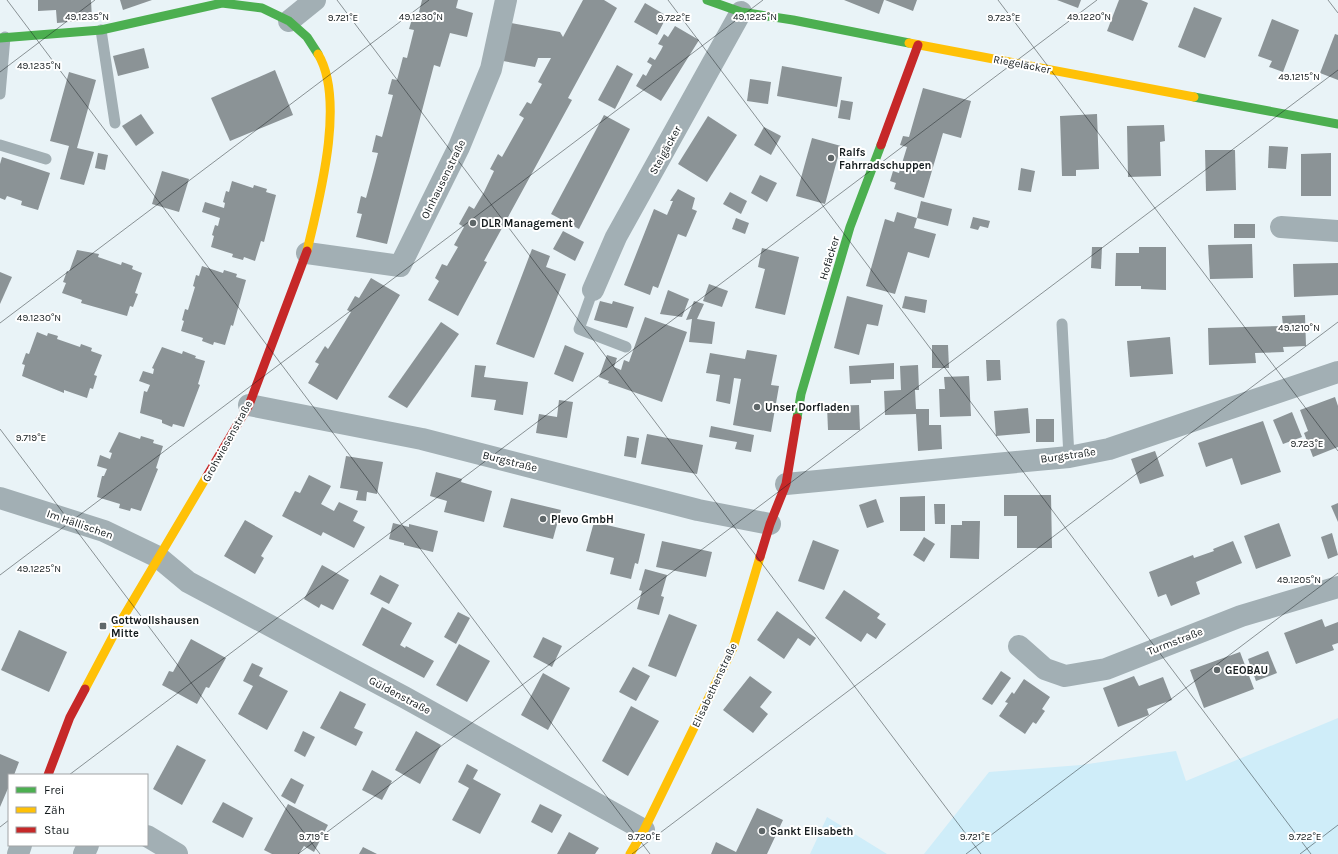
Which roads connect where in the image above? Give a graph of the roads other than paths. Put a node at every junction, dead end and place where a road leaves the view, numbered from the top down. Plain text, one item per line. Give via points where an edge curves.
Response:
1 (314, 0) edge
2 (506, 0) edge
3 (707, 0) edge
4 (742, 12) junction
5 (289, 21) junction
6 (101, 30) junction
7 (2, 38) edge
8 (918, 45) junction
9 (0, 94) edge
10 (115, 123) dead end
11 (1338, 124) edge
12 (0, 145) edge
13 (46, 159) dead end
14 (1281, 227) dead end
15 (1338, 231) edge
16 (307, 253) junction
17 (593, 290) joint
18 (1062, 324) dead end
19 (626, 347) dead end
20 (1338, 372) edge
21 (248, 405) junction
22 (1070, 457) junction
23 (786, 484) junction
24 (0, 498) edge
25 (770, 524) junction
26 (158, 557) junction
27 (1338, 588) edge
28 (1019, 646) dead end
29 (48, 774) edge
30 (644, 830) junction
31 (148, 837) edge
32 (176, 854) edge
33 (630, 854) edge

1 - 5 street
2 - 16 street, Olnhausenstraße via 491,69 459,147 400,266
3 - 4 street, Riegeläcker
4 - 8 street, Riegeläcker
4 - 17 street, Steigäcker via 616,236
5 - 6 street, Grohwiesenstraße via 262,8 222,3
5 - 16 street, Grohwiesenstraße via 307,37 320,58 330,87 329,136
6 - 7 street, Grohwiesenstraße
6 - 10 lane
7 - 9 lane
8 - 11 street, Riegeläcker
8 - 23 street, Hofäcker via 848,235 801,394
12 - 13 lane
14 - 15 street
16 - 21 street, Grohwiesenstraße
17 - 19 lane via 579,329
18 - 22 lane
20 - 22 street, Burgstraße via 1109,449
21 - 25 street, Burgstraße via 422,438 698,510
21 - 26 street, Grohwiesenstraße via 198,494
22 - 23 street, Burgstraße
23 - 25 street, Elisabethenstraße
24 - 26 street, Im Hällischen via 104,531
25 - 30 street, Elisabethenstraße via 733,648
26 - 29 street, Grohwiesenstraße via 70,717
26 - 30 street, Güldenstraße via 188,582 404,697
27 - 28 street, Turmstraße via 1241,616 1106,668 1072,675 1065,676 1045,669
30 - 33 street, Elisabethenstraße
31 - 32 street

